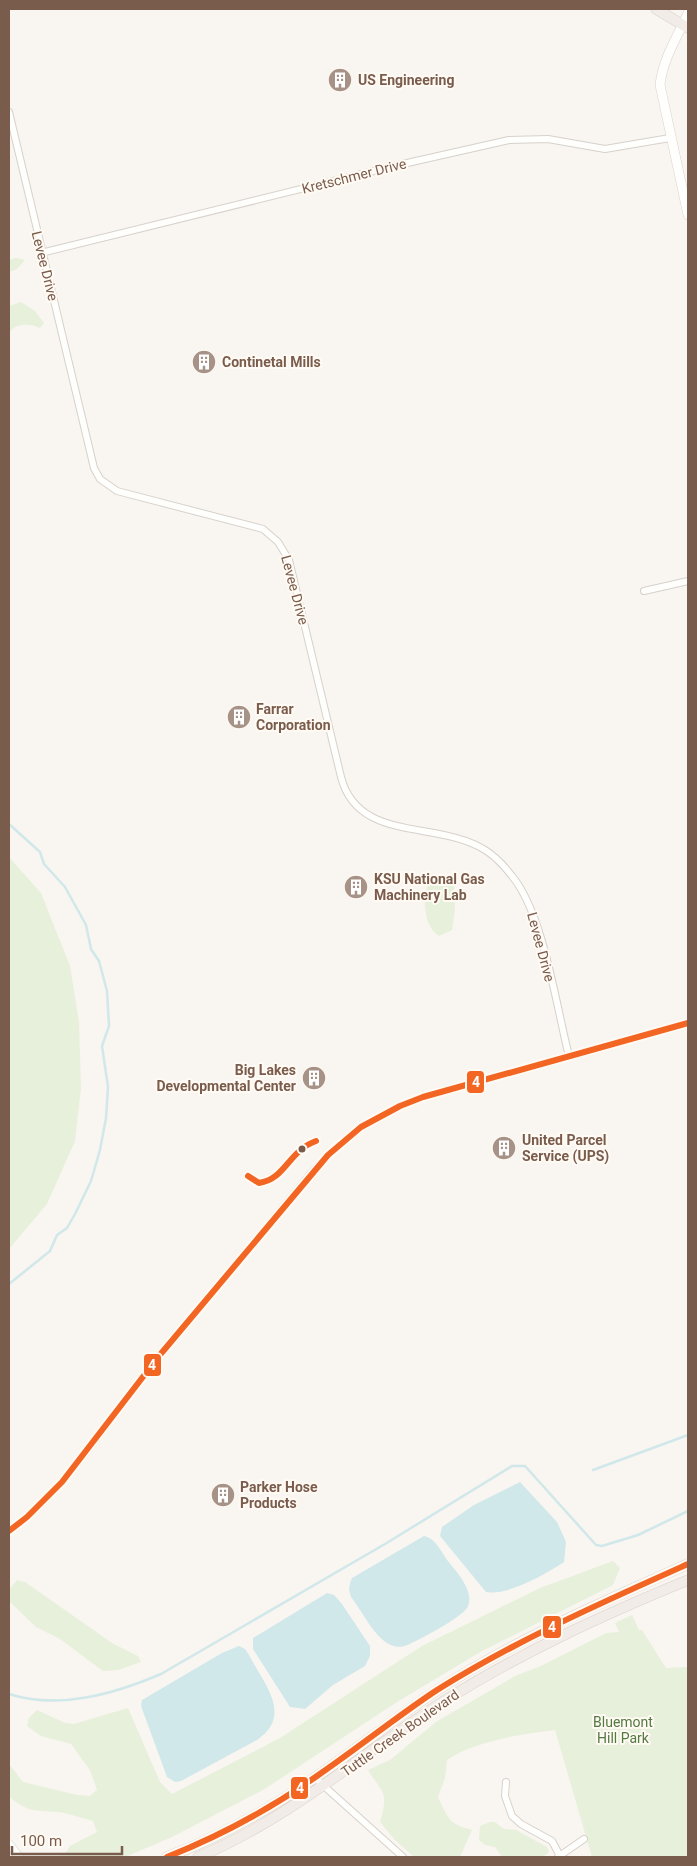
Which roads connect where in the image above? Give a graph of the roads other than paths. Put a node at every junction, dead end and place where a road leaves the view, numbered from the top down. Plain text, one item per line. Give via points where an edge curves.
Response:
1 (656, 9) edge
2 (688, 13) edge
3 (685, 27) edge
4 (9, 112) edge
5 (670, 138) junction
6 (688, 215) edge
7 (42, 253) junction
8 (688, 581) edge
9 (644, 591) dead end
10 (688, 1023) edge
11 (568, 1056) junction
12 (9, 1531) edge
13 (688, 1564) edge
14 (688, 1580) edge
15 (316, 1778) junction
16 (506, 1782) dead end
17 (325, 1786) junction
18 (584, 1840) dead end
19 (9, 1844) edge
20 (210, 1855) edge
21 (559, 1856) edge
22 (20, 1857) edge
23 (167, 1857) edge
24 (198, 1857) edge
25 (402, 1857) edge

1 - 3 highway
2 - 3 main road
3 - 5 main road via 669,50 662,70 660,85
4 - 7 street, Levee Drive
5 - 6 main road
5 - 7 street, Kretschmer Drive via 605,149 548,139 509,140
7 - 11 street, Levee Drive via 88,447 100,479 126,494 263,529 278,542 289,560 344,789 351,802 370,818 458,838 485,850 513,876 537,924
8 - 9 street
10 - 11 street
11 - 12 street via 447,1088 400,1106 361,1127 328,1155 143,1377 72,1468
13 - 15 highway, Tuttle Creek Boulevard via 542,1632 466,1673
14 - 17 highway, Tuttle Creek Boulevard via 566,1632 518,1657 442,1702
15 - 17 street
15 - 23 highway, Tuttle Creek Boulevard via 262,1812
16 - 21 street via 512,1816 552,1842
17 - 20 highway, Tuttle Creek Boulevard
17 - 25 street
18 - 21 street
19 - 22 street
20 - 24 highway, Tuttle Creek Boulevard

